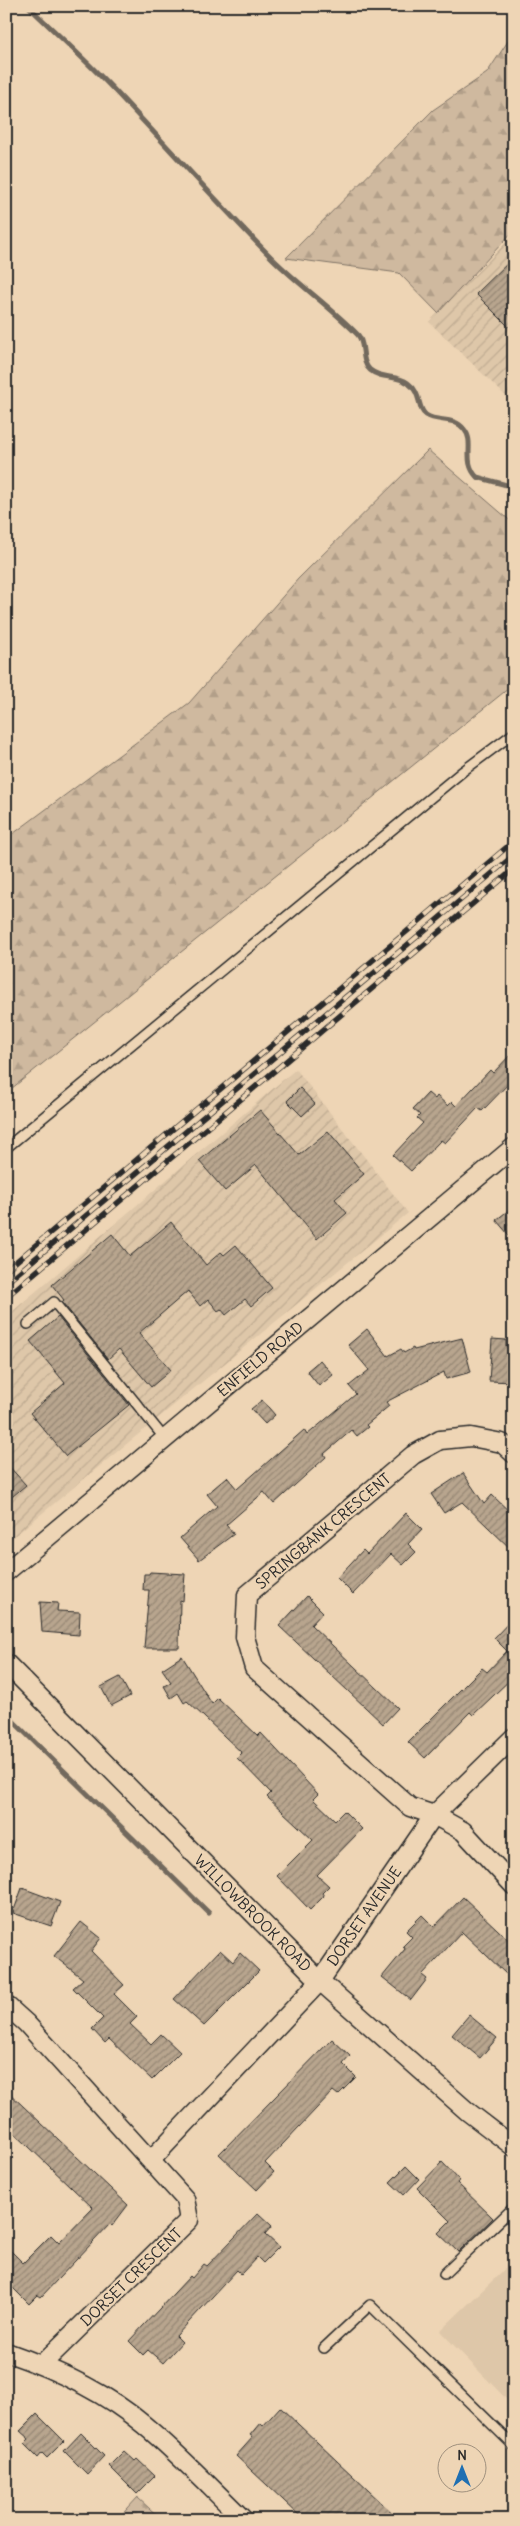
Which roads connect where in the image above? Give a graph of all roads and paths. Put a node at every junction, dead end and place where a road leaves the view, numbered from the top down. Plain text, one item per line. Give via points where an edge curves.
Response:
1 (514, 734) edge
2 (514, 1146) edge
3 (6, 1148) edge
4 (28, 1324) dead end
5 (165, 1439) junction
6 (514, 1454) edge
7 (6, 1572) edge
8 (6, 1663) edge
9 (514, 1737) edge
10 (434, 1814) junction
11 (514, 1886) edge
12 (320, 1981) junction
13 (6, 2005) edge
14 (514, 2147) edge
15 (151, 2160) junction
16 (514, 2207) edge
17 (444, 2274) dead end
18 (324, 2348) dead end
19 (6, 2352) edge
20 (42, 2364) junction
21 (514, 2446) edge
22 (244, 2520) edge

1 - 3 lane via 463,771
2 - 5 street, ENFIELD ROAD
4 - 5 lane via 54,1302
5 - 7 street, ENFIELD ROAD
6 - 10 street, SPRINGBANK CRESCENT via 502,1443 471,1437 440,1440 414,1456 247,1595 245,1637 254,1668 410,1807
8 - 12 street, WILLOWBROOK ROAD
9 - 10 street, DORSET AVENUE
10 - 11 street, SPRINGBANK CRESCENT via 463,1832
10 - 12 street, DORSET AVENUE
12 - 14 street, WILLOWBROOK ROAD via 467,2111
12 - 15 street, DORSET AVENUE
13 - 15 street
15 - 20 street, DORSET CRESCENT via 186,2199 189,2220
16 - 17 lane
18 - 21 lane via 370,2305
19 - 20 street
20 - 22 street via 90,2388 143,2424

